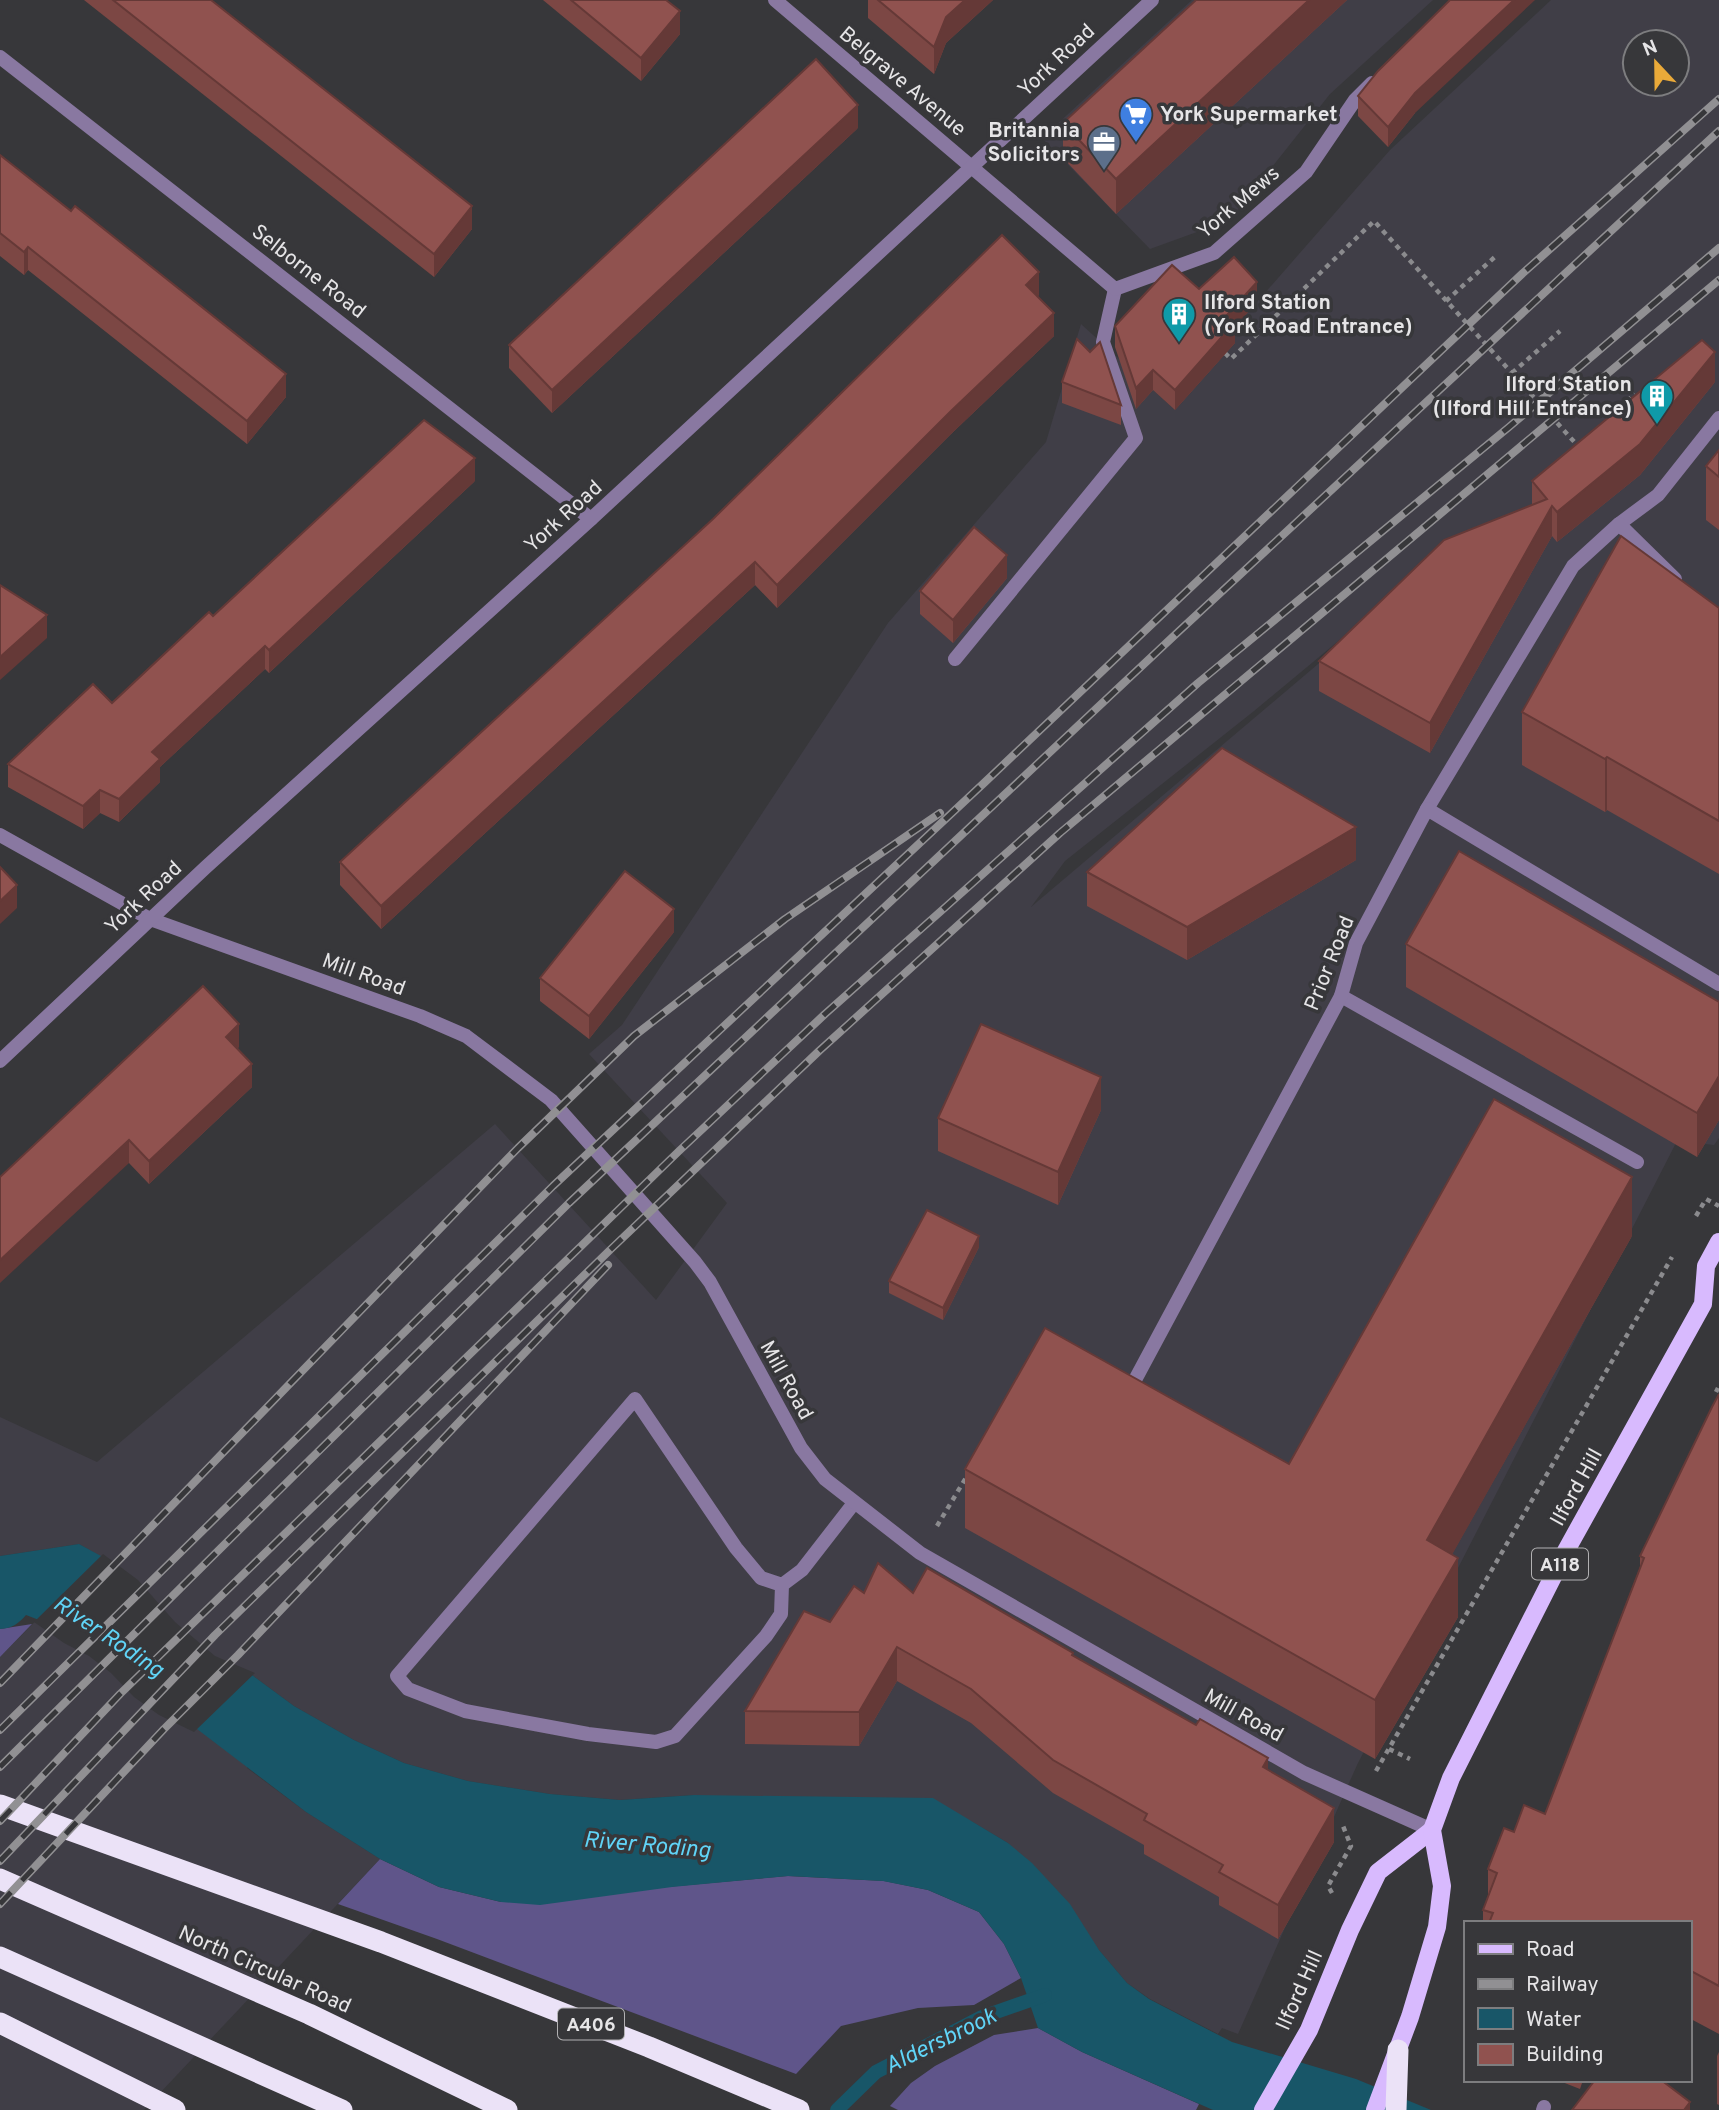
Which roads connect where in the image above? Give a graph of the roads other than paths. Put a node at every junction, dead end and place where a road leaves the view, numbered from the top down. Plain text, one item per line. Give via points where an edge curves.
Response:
1 (775, 0) edge
2 (1152, 0) edge
3 (0, 57) edge
4 (1383, 73) edge
5 (972, 167) junction
6 (1115, 289) junction
7 (1719, 418) edge
8 (591, 519) junction
9 (1619, 524) junction
10 (1689, 592) edge
11 (955, 659) dead end
12 (1427, 809) junction
13 (0, 835) edge
14 (150, 919) junction
15 (1719, 984) edge
16 (1341, 996) junction
17 (0, 1061) edge
18 (1637, 1162) dead end
19 (1719, 1242) edge
20 (1711, 1303) edge
21 (1127, 1394) edge
22 (854, 1503) junction
23 (782, 1585) junction
24 (0, 1805) edge
25 (1432, 1830) junction
26 (0, 1879) edge
27 (0, 1956) edge
28 (0, 2023) edge
29 (1398, 2050) junction
30 (175, 2110) edge
31 (342, 2110) edge
32 (507, 2110) edge
33 (799, 2110) edge
34 (1262, 2110) edge
35 (1374, 2110) edge
36 (1396, 2110) edge

1 - 5 street, Belgrave Avenue
2 - 5 street, York Road
3 - 8 street, Selborne Road
4 - 6 street, York Mews via 1355,100 1306,172 1214,253
5 - 6 street
5 - 8 street, York Road
6 - 11 street via 1103,342 1136,438
7 - 9 street, Prior Road via 1658,495
8 - 14 street, York Road
9 - 10 street
9 - 12 street, Prior Road via 1573,566
12 - 15 street
12 - 16 street, Prior Road via 1356,943
13 - 14 street, Mill Road
14 - 17 street, York Road
14 - 22 street, Mill Road via 466,1036 551,1100 695,1262 801,1448 825,1479
16 - 18 street
16 - 21 street, Prior Road
19 - 20 main road, Ilford Hill / A118 via 1706,1266
20 - 25 main road, Ilford Hill / A118 via 1567,1549 1461,1758
22 - 23 street via 802,1570
22 - 25 street, Mill Road via 920,1553 1304,1773
23 - 23 street via 781,1614 766,1636 675,1736 656,1742 465,1711 408,1689 397,1676 635,1399 752,1569 761,1578
24 - 33 highway, A406 via 381,1941
25 - 29 main road via 1442,1886 1437,1927
25 - 34 main road, Ilford Hill via 1378,1872 1309,2030
26 - 32 highway, North Circular Road via 309,2014
27 - 31 highway
28 - 30 highway
29 - 35 main road
29 - 36 highway

